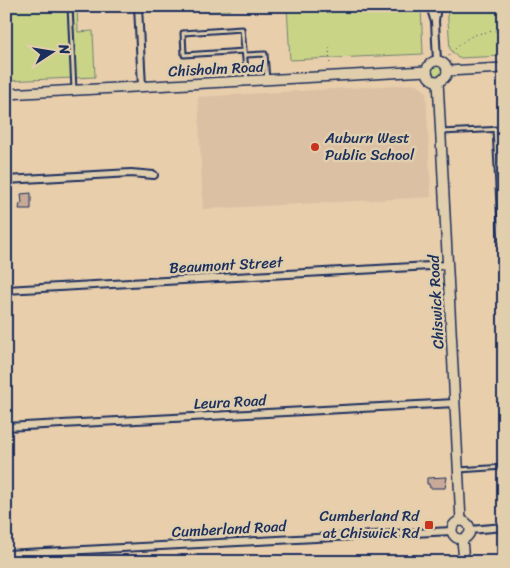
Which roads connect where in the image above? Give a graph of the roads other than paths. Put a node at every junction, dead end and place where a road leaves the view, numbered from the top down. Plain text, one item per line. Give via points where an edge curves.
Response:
1 (70, 6) edge
2 (138, 6) edge
3 (430, 6) edge
4 (437, 6) edge
5 (435, 21) junction
6 (244, 53) junction
7 (442, 65) junction
8 (504, 68) edge
9 (428, 71) junction
10 (267, 80) junction
11 (247, 81) junction
12 (438, 81) junction
13 (142, 87) junction
14 (74, 90) junction
15 (6, 94) edge
16 (504, 129) edge
17 (494, 130) junction
18 (440, 132) junction
19 (154, 175) dead end
20 (6, 180) edge
21 (448, 265) junction
22 (6, 290) edge
23 (504, 301) edge
24 (455, 403) junction
25 (6, 427) edge
26 (504, 467) edge
27 (458, 470) junction
28 (461, 521) junction
29 (504, 528) edge
30 (470, 530) junction
31 (452, 531) junction
32 (462, 539) junction
33 (6, 554) edge
34 (464, 562) edge

1 - 14 lane
2 - 13 street
3 - 5 street
4 - 5 street
5 - 7 street
6 - 6 lane via 184,55 183,33 242,29
6 - 10 lane via 265,54
6 - 11 lane
7 - 8 main road
7 - 9 main road via 429,65
7 - 12 main road via 443,79
9 - 10 main road, Chisholm Road
9 - 12 main road via 432,79
10 - 11 main road, Chisholm Road
11 - 13 main road, Chisholm Road
12 - 18 main road, Chiswick Road
13 - 14 main road, Chisholm Road
14 - 15 main road, Chisholm Road
16 - 17 lane
17 - 18 lane
17 - 23 lane
18 - 21 main road, Chiswick Road
19 - 20 street via 131,173
21 - 22 street, Beaumont Street
21 - 24 main road, Chiswick Road
24 - 25 street, Leura Road
24 - 27 main road, Chiswick Road
26 - 27 lane
27 - 28 main road, Chiswick Road
28 - 30 main road
28 - 31 main road
29 - 30 street
30 - 32 main road
31 - 32 main road
31 - 33 street, Cumberland Road
32 - 34 main road

